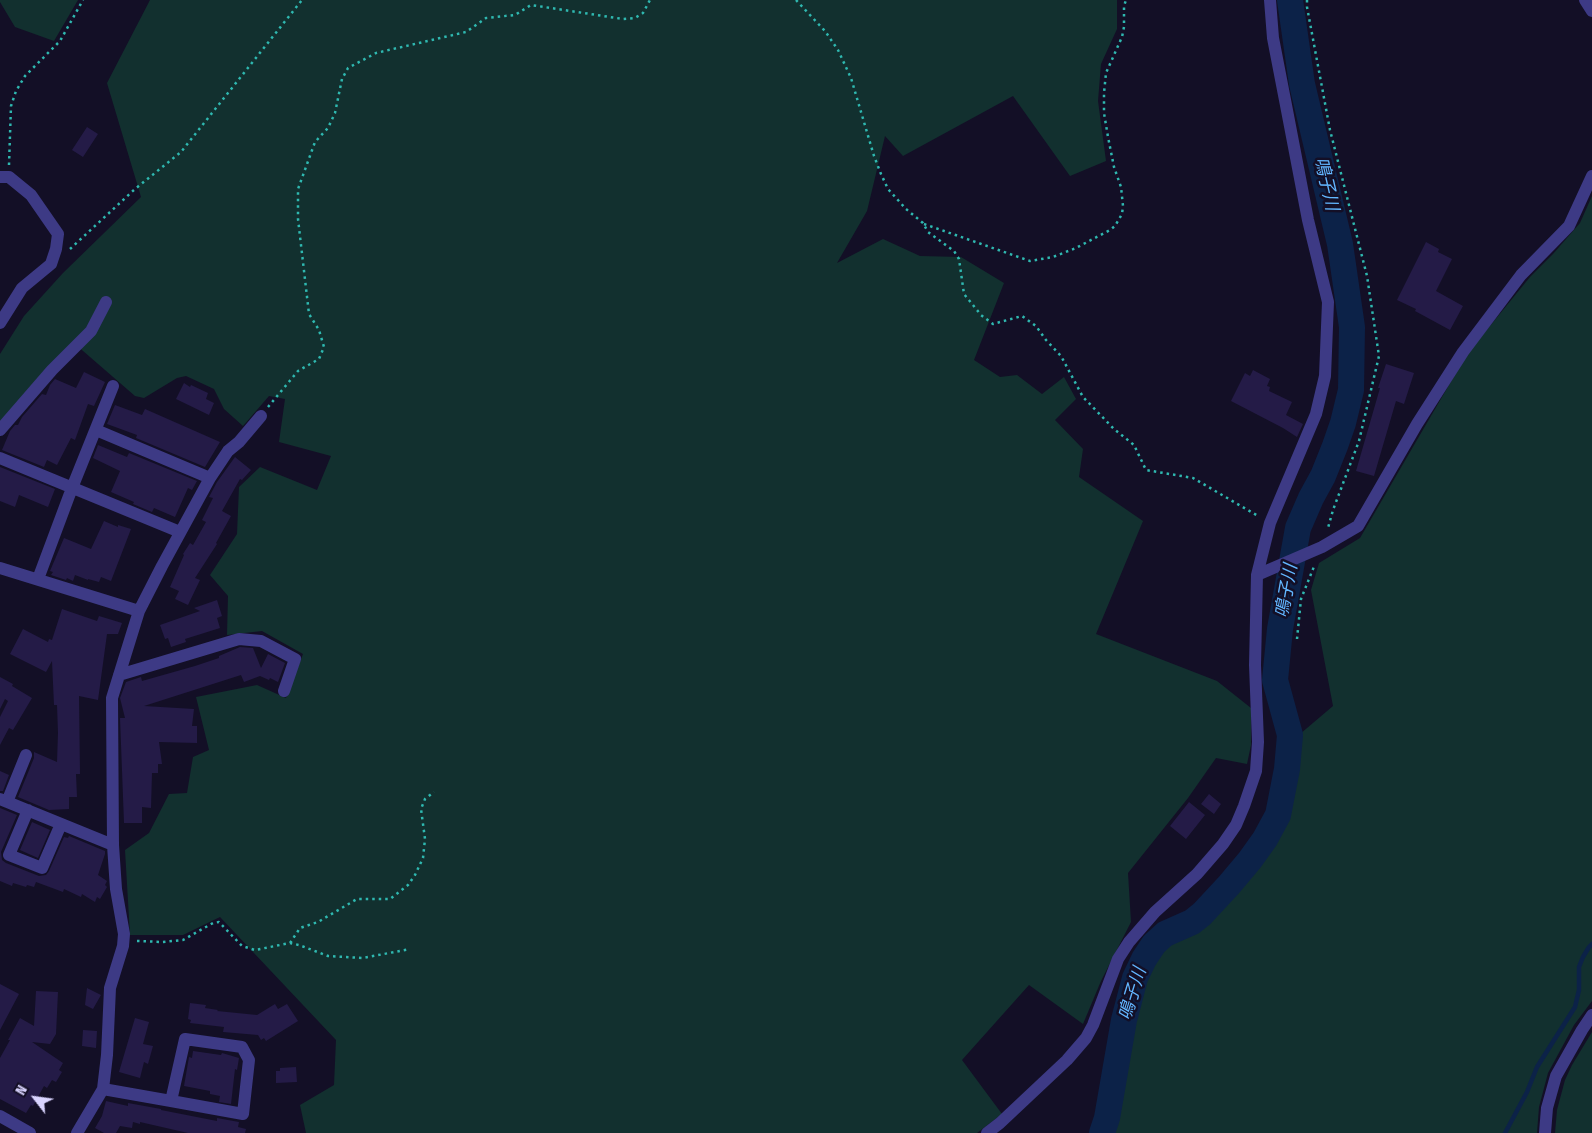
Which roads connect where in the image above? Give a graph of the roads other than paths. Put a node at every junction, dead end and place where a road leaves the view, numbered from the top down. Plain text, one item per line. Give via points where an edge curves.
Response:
1 (1270, 0) edge
2 (1585, 0) edge
3 (1592, 11) edge
4 (1592, 176) edge
5 (4, 177) edge
6 (106, 302) dead end
7 (0, 323) edge
8 (113, 386) dead end
9 (261, 416) road end
10 (0, 430) edge
11 (96, 430) junction
12 (0, 458) edge
13 (210, 478) junction
14 (72, 488) junction
15 (180, 532) junction
16 (0, 568) edge
17 (1257, 575) junction
18 (38, 579) junction
19 (139, 611) junction
20 (119, 675) junction
21 (284, 691) dead end
22 (26, 755) dead end
23 (3, 800) edge
24 (28, 810) junction
25 (61, 824) junction
26 (113, 845) junction
27 (1592, 1015) edge
28 (103, 1089) junction
29 (171, 1101) junction
30 (0, 1116) edge
31 (30, 1133) edge
32 (77, 1133) edge
33 (987, 1133) edge
34 (1545, 1133) edge

1 - 17 street via 1273,38 1308,220 1328,302 1324,376 1316,414 1270,523
2 - 3 street
4 - 17 street via 1569,226 1521,275 1463,352 1358,526 1322,547
5 - 7 street via 31,195 58,234 50,264 22,288
6 - 10 street via 91,331
8 - 11 street
9 - 13 street via 228,450
11 - 13 street
11 - 14 street
12 - 14 street
13 - 15 street
14 - 15 street
14 - 18 street
15 - 19 street
16 - 18 street
17 - 33 street via 1256,771 1236,825 1197,874 1154,912 1128,942 1111,972 1086,1038 1067,1060
18 - 19 street
19 - 20 street
20 - 21 street via 239,639 254,640 295,659
20 - 26 street via 112,698
22 - 23 street
23 - 24 street
24 - 25 street
24 - 25 street via 9,856 42,868
25 - 26 street
26 - 28 street via 124,934 110,988
27 - 34 street via 1556,1076 1547,1108
28 - 29 street
28 - 32 street
29 - 29 street via 243,1114 249,1060 242,1047 185,1039
30 - 31 street

